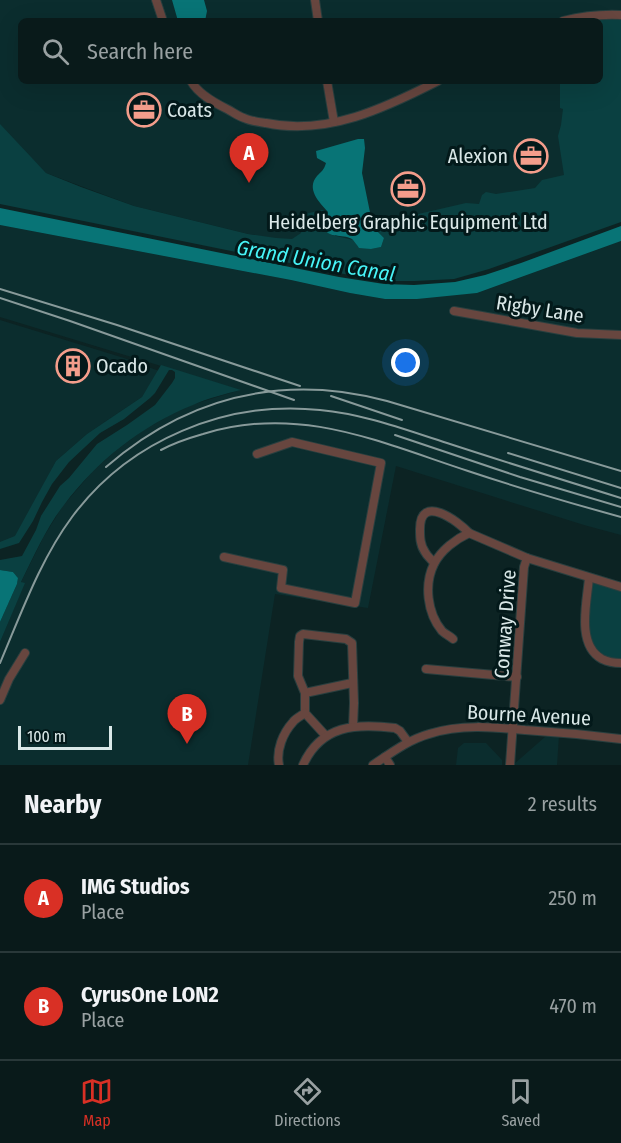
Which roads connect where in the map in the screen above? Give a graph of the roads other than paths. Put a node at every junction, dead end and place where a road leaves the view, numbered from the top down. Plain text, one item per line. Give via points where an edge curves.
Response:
1 (156, 0) edge
2 (315, 0) edge
3 (621, 15) edge
4 (162, 18) edge
5 (318, 18) edge
6 (576, 18) edge
7 (193, 84) edge
8 (328, 84) edge
9 (432, 84) edge
10 (334, 122) junction
11 (454, 311) dead end
12 (621, 335) edge
13 (257, 454) dead end
14 (469, 533) junction
15 (224, 557) dead end
16 (527, 558) junction
17 (434, 563) junction
18 (590, 578) junction
19 (621, 587) edge
20 (453, 639) dead end
21 (25, 654) dead end
22 (621, 663) edge
23 (426, 669) dead end
24 (517, 677) junction
25 (352, 683) junction
26 (305, 693) junction
27 (0, 700) edge
28 (305, 713) junction
29 (353, 727) junction
30 (513, 729) junction
31 (329, 734) junction
32 (621, 739) edge
33 (408, 742) junction
34 (385, 757) junction
35 (279, 765) edge
36 (303, 765) edge
37 (373, 765) edge
38 (390, 765) edge
39 (510, 765) edge

1 - 4 street
2 - 5 street
3 - 6 street
7 - 10 street via 204,95 244,118 283,126
8 - 10 street
9 - 10 street via 376,110
11 - 12 street, Rigby Lane via 578,333
13 - 15 street via 292,442 381,463 355,603 281,588 283,570
14 - 16 street
14 - 17 street via 458,538
14 - 17 street via 445,514 434,511 422,517 420,541
16 - 18 street
16 - 24 street, Conway Drive
17 - 20 street via 428,584 429,605 442,632
18 - 19 street
18 - 22 street via 587,641 604,661
21 - 27 street
23 - 24 street
24 - 30 street, Conway Drive
25 - 26 street
25 - 26 street via 352,643 303,634 299,642 298,675
25 - 29 street
26 - 28 street
28 - 31 street
28 - 35 street via 293,721 278,749
29 - 31 street
29 - 33 street via 395,728
30 - 32 street, Bourne Avenue
30 - 33 street, Bourne Avenue via 464,727
30 - 39 street, Conway Drive
31 - 36 street via 316,744
33 - 34 street, Bourne Avenue
34 - 37 street, Bourne Avenue
34 - 38 street

